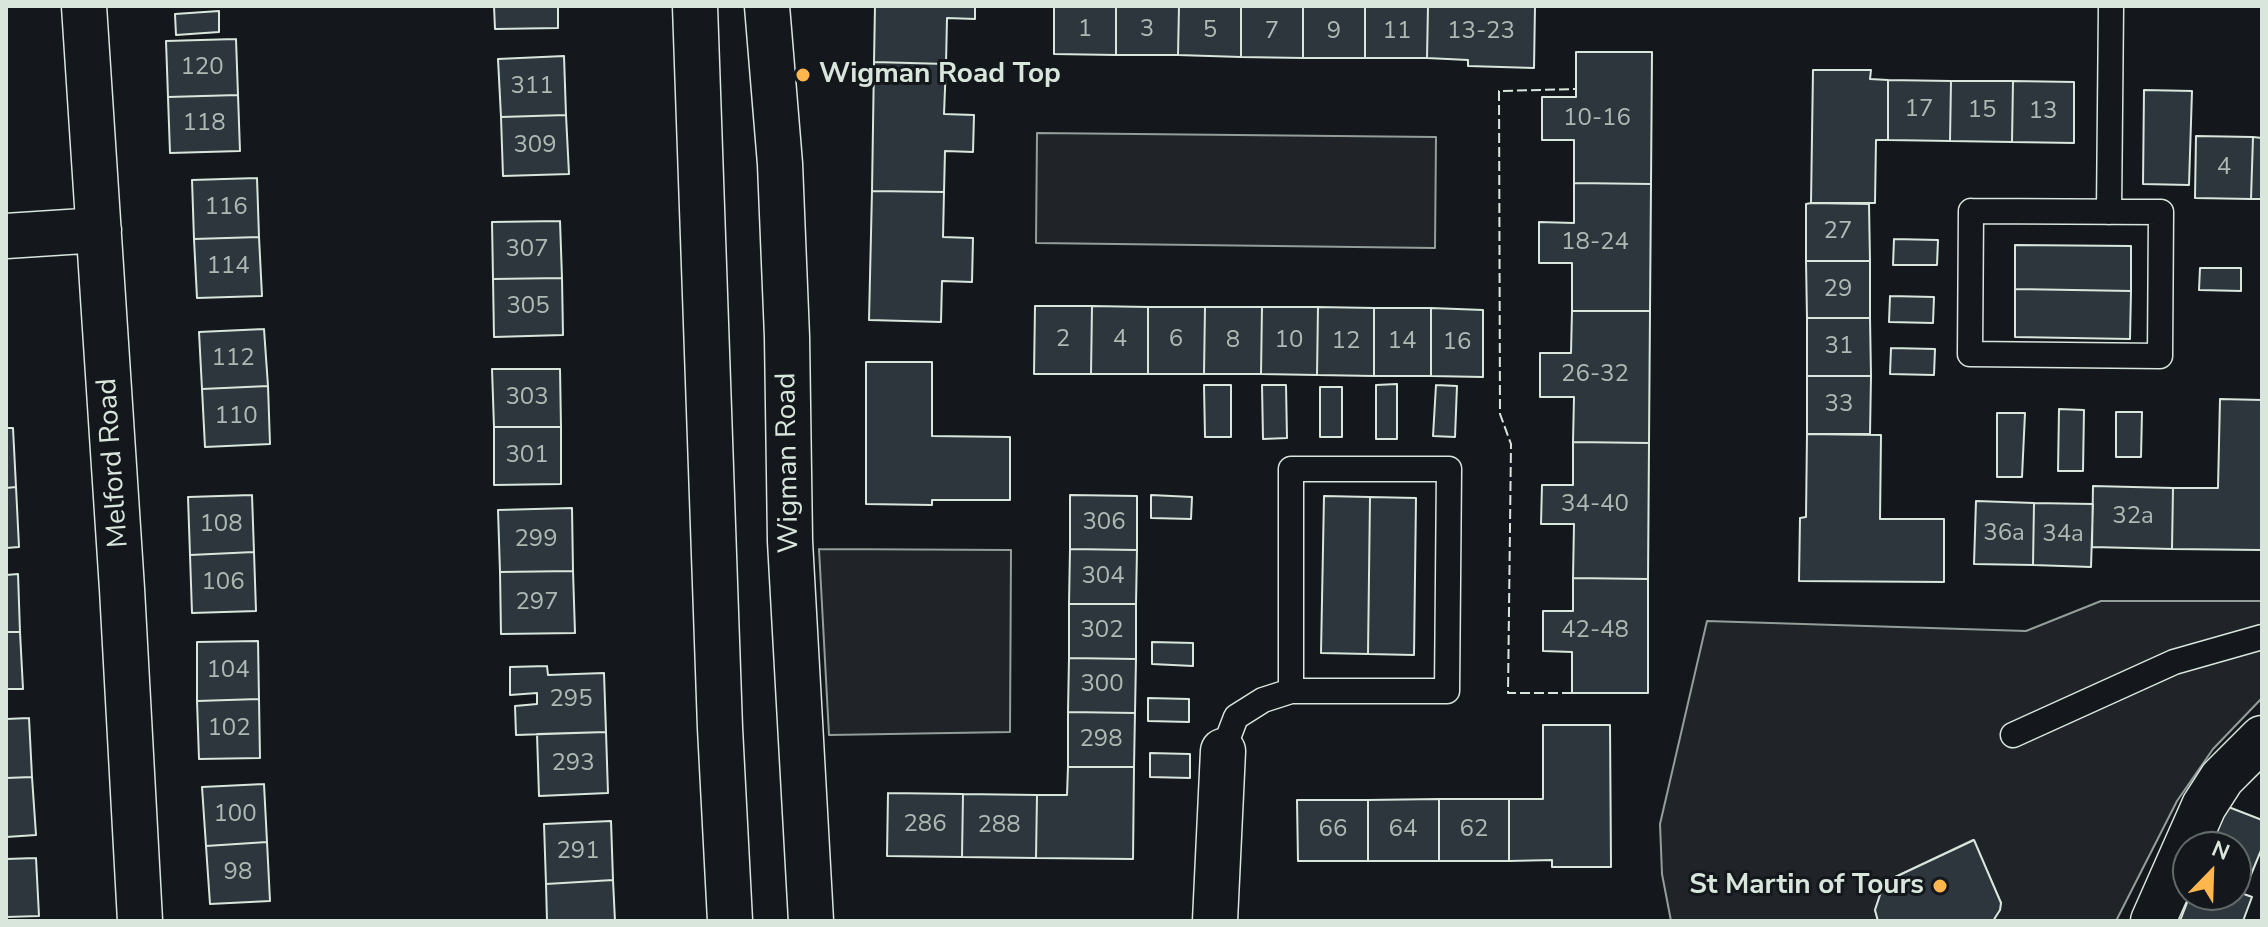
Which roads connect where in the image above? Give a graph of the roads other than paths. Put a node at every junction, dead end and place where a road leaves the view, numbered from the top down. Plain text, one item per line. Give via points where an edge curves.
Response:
1 (84, 6) edge
2 (695, 6) edge
3 (767, 6) edge
4 (2111, 6) edge
5 (2109, 212) junction
6 (99, 230) junction
7 (6, 236) edge
8 (2262, 637) edge
9 (1291, 691) junction
10 (2013, 735) dead end
11 (2262, 738) edge
12 (1223, 751) joint
13 (140, 921) edge
14 (730, 921) edge
15 (811, 921) edge
16 (1215, 921) edge
17 (2153, 921) edge

1 - 6 street, Melford Road
2 - 14 street
3 - 15 street, Wigman Road via 780,164 790,541
4 - 5 lane
5 - 5 lane via 2161,212 2160,356 1970,354 1971,211
6 - 7 street
6 - 13 street, Melford Road
8 - 10 lane via 2174,662
9 - 9 lane via 1291,469 1449,469 1447,691
9 - 12 lane via 1236,717
11 - 17 street via 2222,778 2204,806
12 - 16 street

